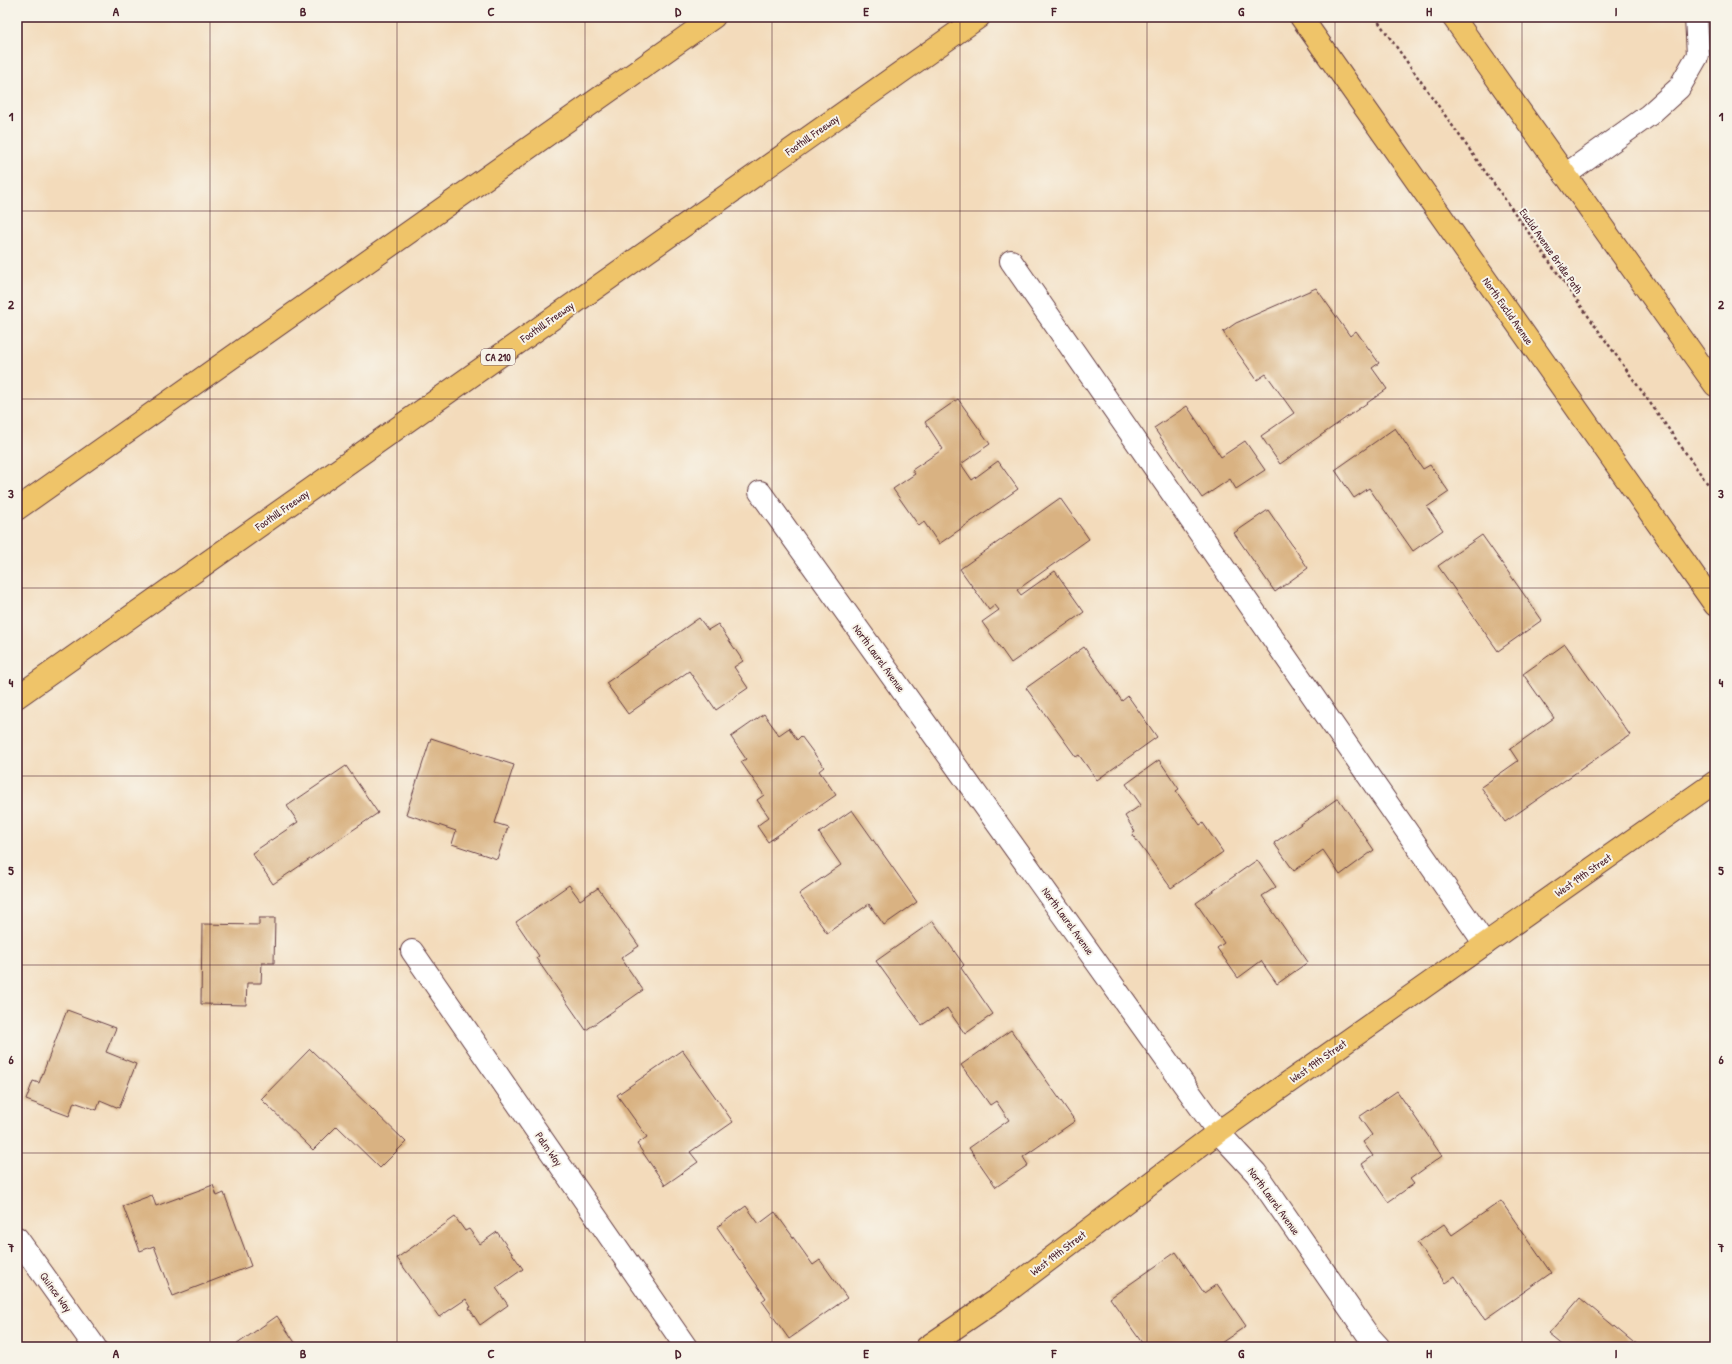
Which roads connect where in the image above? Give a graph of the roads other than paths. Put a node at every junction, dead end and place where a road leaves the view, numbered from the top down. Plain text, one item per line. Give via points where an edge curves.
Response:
1 (714, 17) edge
2 (979, 17) edge
3 (1301, 17) edge
4 (1453, 17) edge
5 (1696, 17) edge
6 (1565, 175) junction
7 (1011, 261) dead end
8 (1715, 385) edge
9 (760, 492) dead end
10 (17, 509) edge
11 (1715, 605) edge
12 (17, 697) edge
13 (1715, 782) edge
14 (1485, 944) junction
15 (412, 951) dead end
16 (1218, 1132) junction
17 (17, 1238) edge
18 (95, 1347) edge
19 (686, 1347) edge
20 (927, 1347) edge
21 (1379, 1347) edge

1 - 10 main road
2 - 12 main road, Foothill Freeway / CA 210
3 - 11 main road, North Euclid Avenue
4 - 6 main road
5 - 6 street via 1698,54 1679,88 1649,115
6 - 8 main road
7 - 14 street
9 - 16 street, North Laurel Avenue
13 - 14 main road, West 19th Street
14 - 16 main road, West 19th Street
15 - 19 street, Palm Way
16 - 20 main road, West 19th Street via 996,1300
16 - 21 street, North Laurel Avenue via 1256,1173 1368,1335
17 - 18 street, Quince Way

